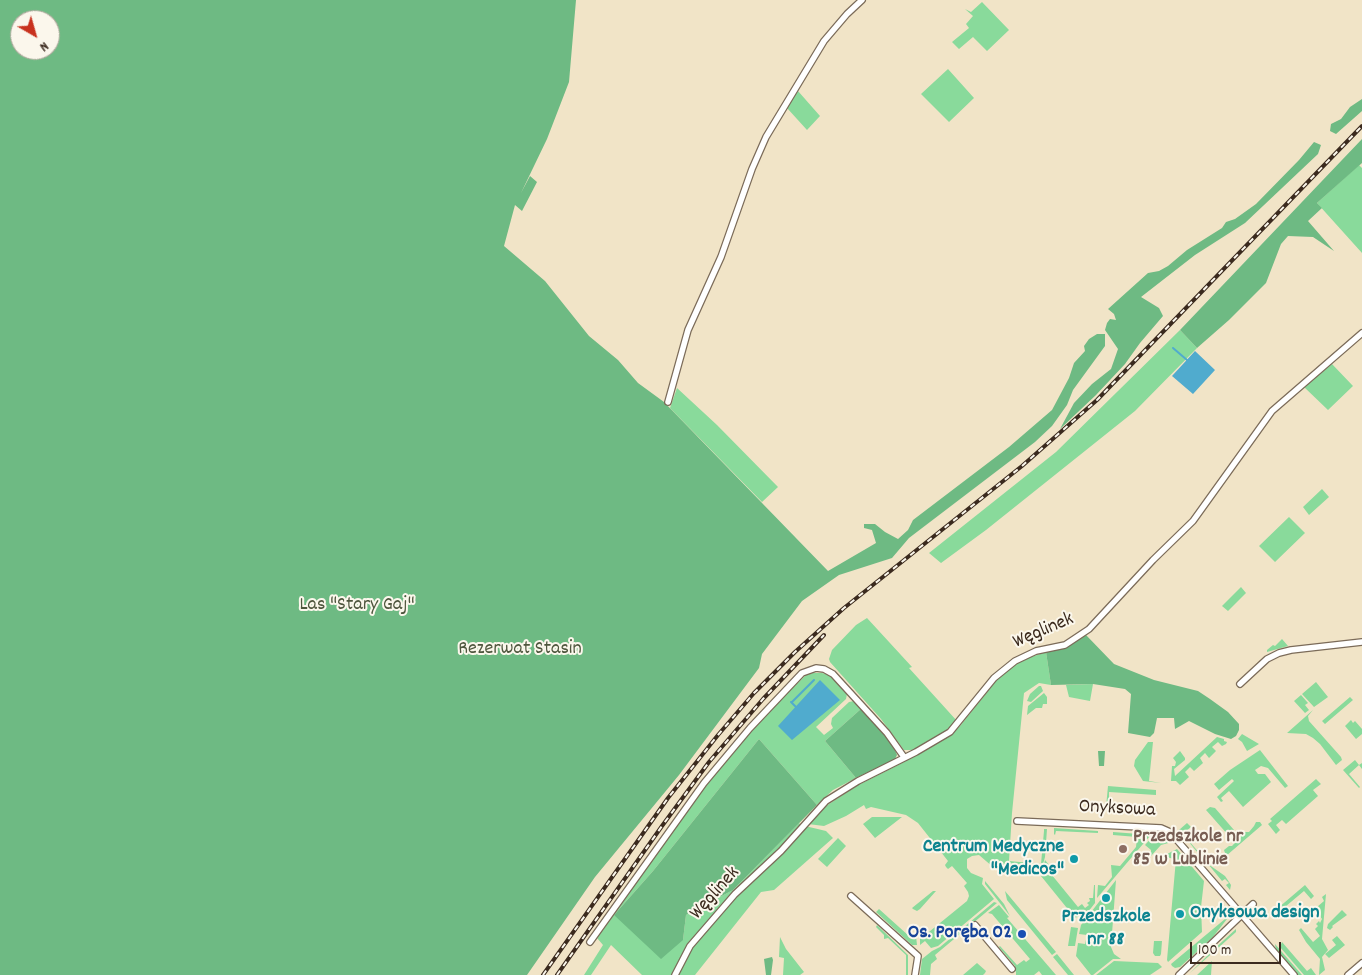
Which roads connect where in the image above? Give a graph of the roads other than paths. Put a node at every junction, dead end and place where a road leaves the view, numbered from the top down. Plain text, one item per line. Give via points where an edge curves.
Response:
1 (862, 0) edge
2 (1362, 333) edge
3 (668, 402) dead end
4 (1362, 642) edge
5 (1240, 684) dead end
6 (904, 757) junction
7 (1018, 821) dead end
8 (851, 896) dead end
9 (1253, 904) dead end
10 (1242, 914) junction
11 (975, 925) dead end
12 (590, 942) dead end
13 (1362, 963) edge
14 (1012, 969) dead end
15 (675, 975) edge
16 (915, 975) edge
17 (1179, 975) edge
18 (1294, 975) edge
19 (1348, 975) edge

1 - 3 street via 824,41 761,146 721,257 688,330
2 - 6 street, Węglinek via 1272,411 1193,521 1089,630 1065,645 1036,652 1010,665 994,678 954,728
4 - 5 street via 1279,653 1267,659
6 - 12 street via 887,733 833,674 816,668 802,673 704,783
6 - 15 street, Węglinek via 858,780 826,801 781,851 735,894 690,946
7 - 10 street, Onyksowa via 1165,829 1175,836
8 - 16 street via 918,956
9 - 10 street
10 - 17 street
10 - 18 street, Onyksowa
11 - 14 street
13 - 19 street

